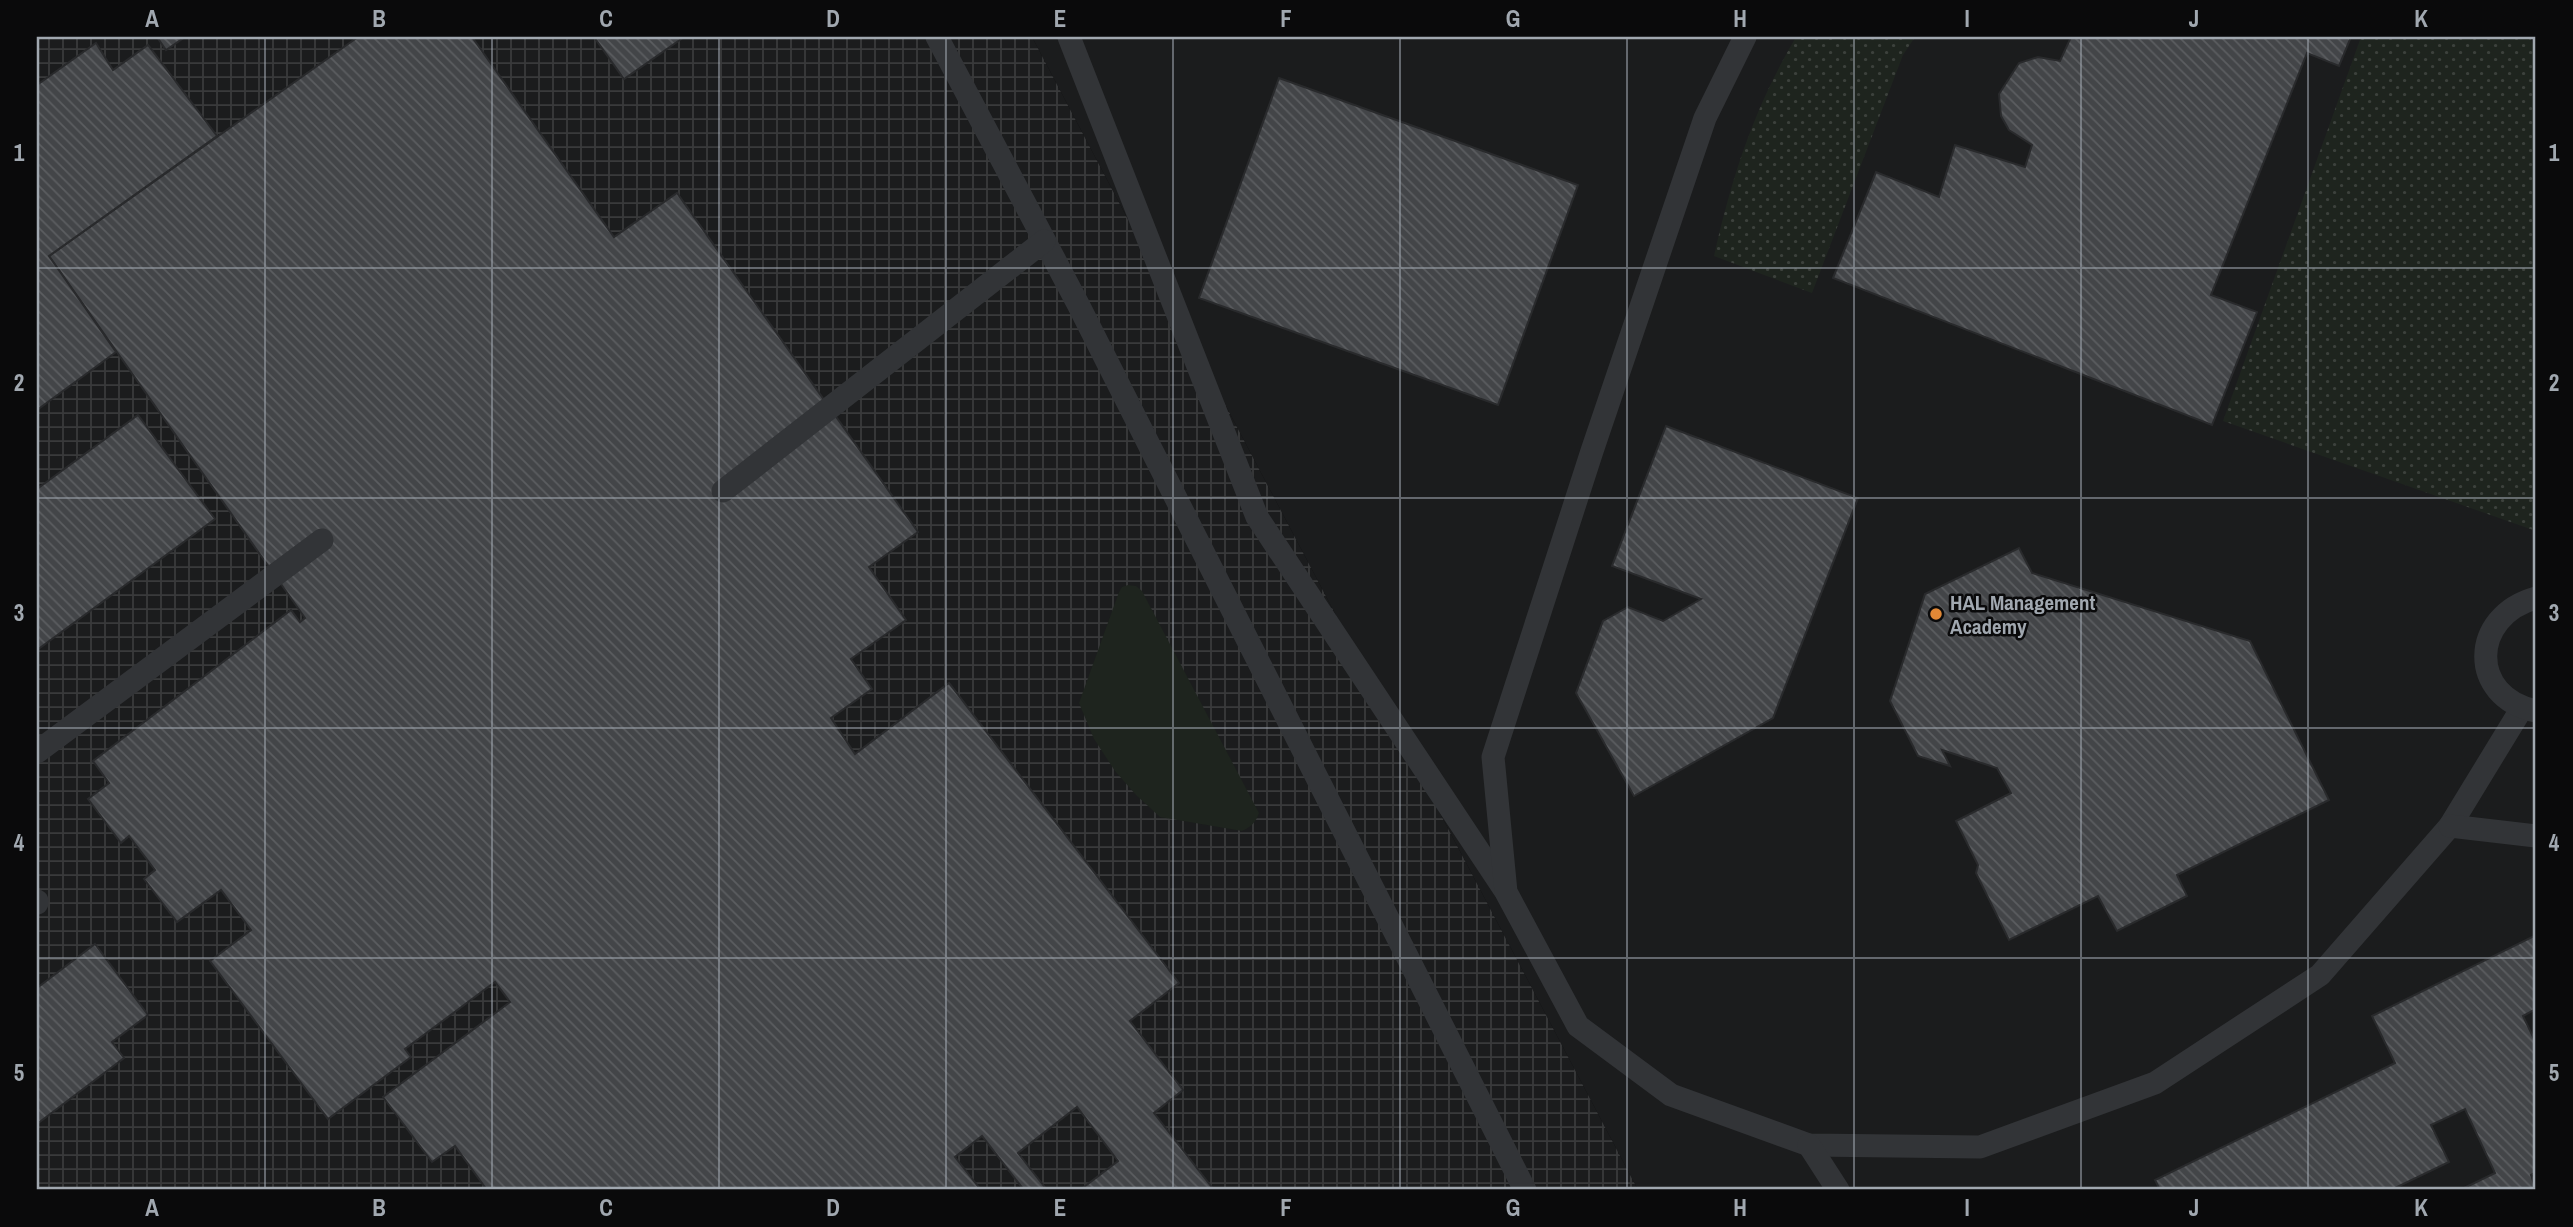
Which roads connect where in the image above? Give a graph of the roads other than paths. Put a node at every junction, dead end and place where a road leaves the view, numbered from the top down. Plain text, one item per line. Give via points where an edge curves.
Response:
1 (937, 37) edge
2 (1069, 37) edge
3 (1745, 37) edge
4 (1044, 240) junction
5 (723, 491) dead end
6 (321, 540) dead end
7 (2536, 598) edge
8 (2529, 710) edge
9 (37, 752) edge
10 (2450, 826) junction
11 (2536, 836) edge
12 (1506, 892) junction
13 (1809, 1145) junction
14 (1525, 1190) edge
15 (1838, 1190) edge

1 - 4 lane
2 - 12 lane via 1257,517
3 - 12 lane via 1705,118 1493,757
4 - 5 lane
4 - 14 lane
6 - 9 lane
7 - 8 lane via 2504,613 2492,629 2487,647 2493,684 2506,698
8 - 10 lane
10 - 11 lane
10 - 13 lane via 2320,975 2155,1083 1980,1147
12 - 13 lane via 1578,1026 1671,1095
13 - 15 lane

